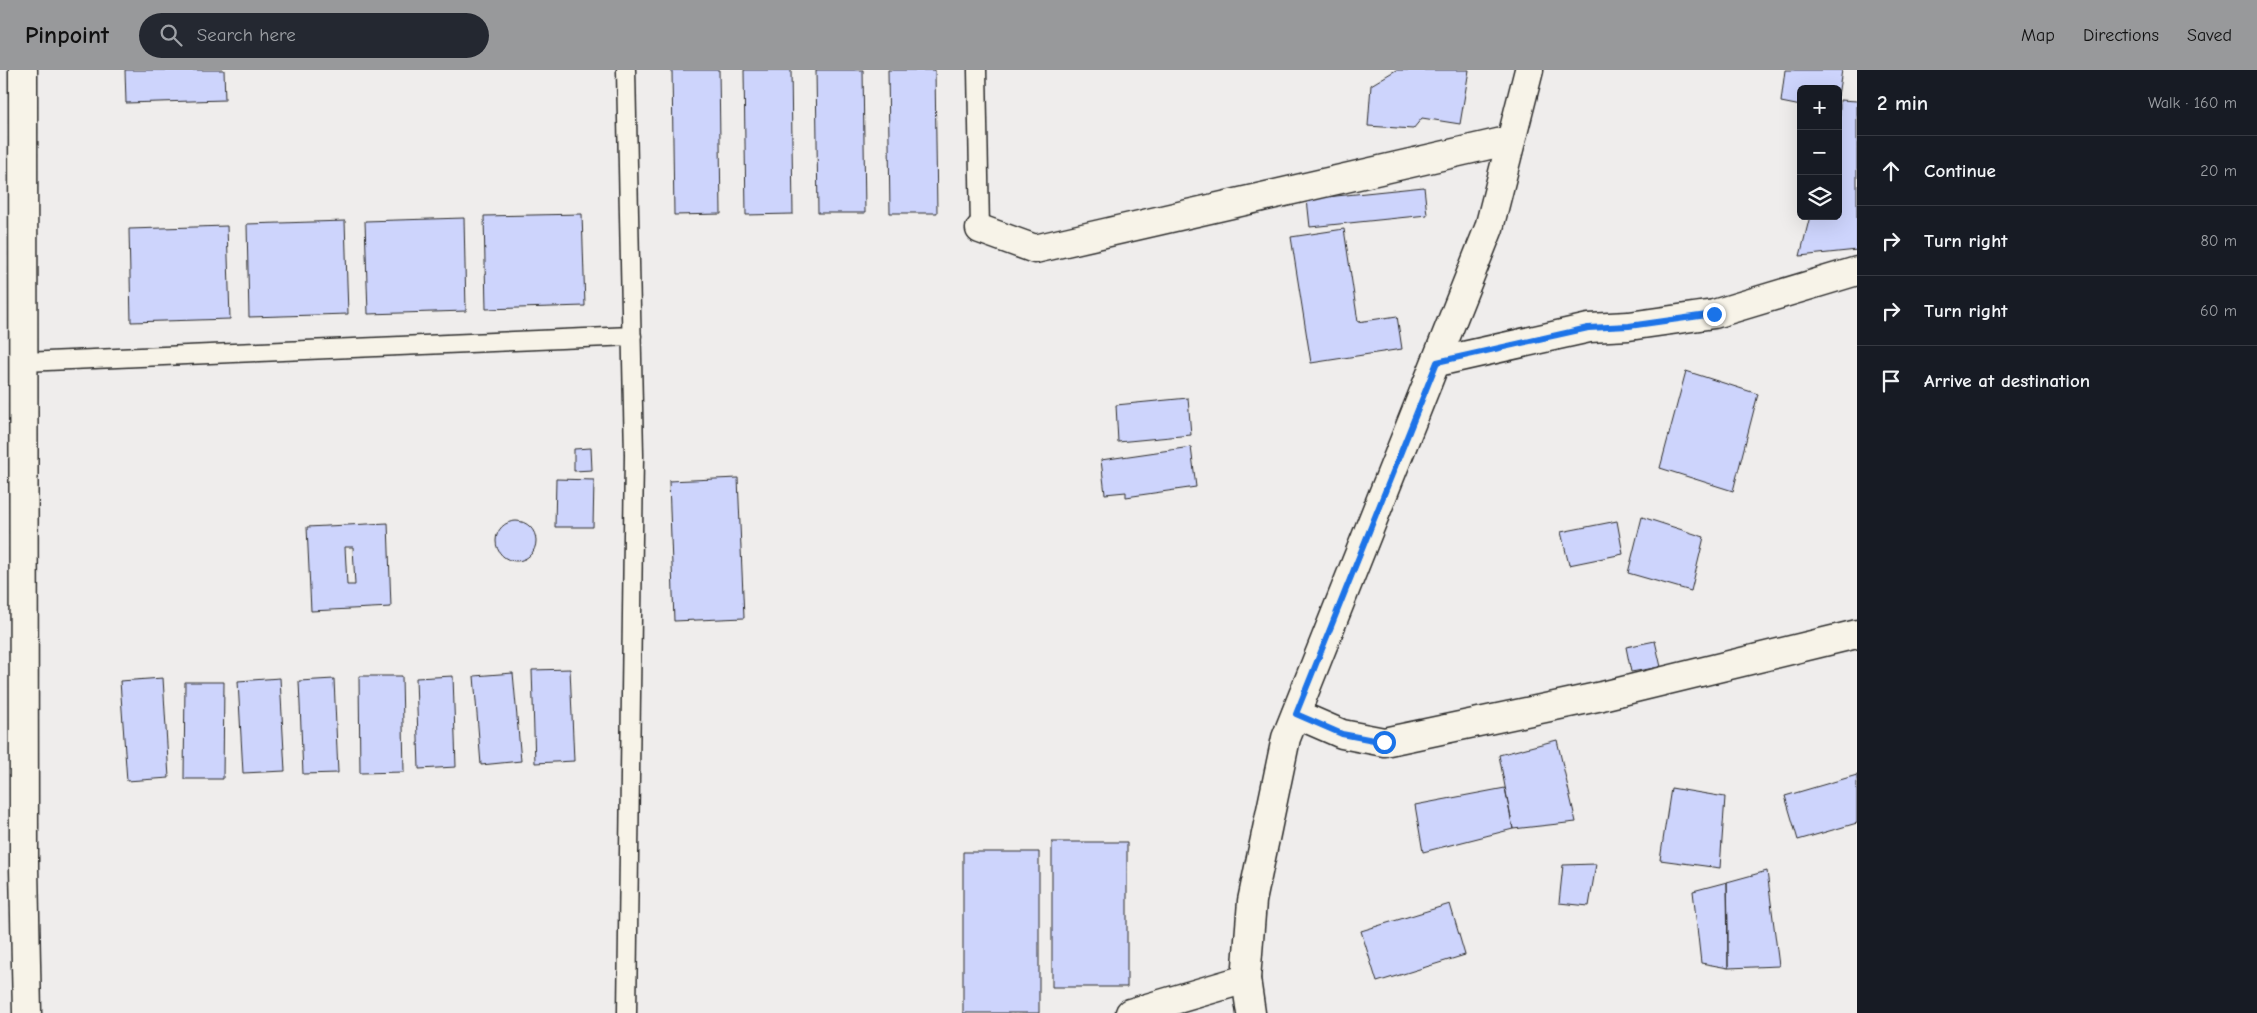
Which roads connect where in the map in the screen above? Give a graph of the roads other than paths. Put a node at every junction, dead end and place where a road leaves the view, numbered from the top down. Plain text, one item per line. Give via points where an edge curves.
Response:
1 (24, 70) edge
2 (626, 70) edge
3 (977, 70) edge
4 (1529, 70) edge
5 (1511, 140) junction
6 (980, 229) joint
7 (1857, 271) edge
8 (632, 336) junction
9 (24, 362) junction
10 (1437, 362) junction
11 (1857, 634) edge
12 (1296, 714) junction
13 (1246, 980) junction
14 (27, 1013) edge
15 (628, 1013) edge
16 (1130, 1013) edge
17 (1252, 1013) edge

1 - 9 street
2 - 8 lane
3 - 6 lane
4 - 5 street
5 - 6 street via 1035,250
5 - 10 street via 1489,228
7 - 10 street via 1714,314 1629,326 1588,328
8 - 9 lane
8 - 15 lane via 634,455
9 - 14 street
10 - 12 street
11 - 12 street via 1602,696 1384,742 1342,734
12 - 13 street via 1286,738 1252,901
13 - 16 street
13 - 17 street

